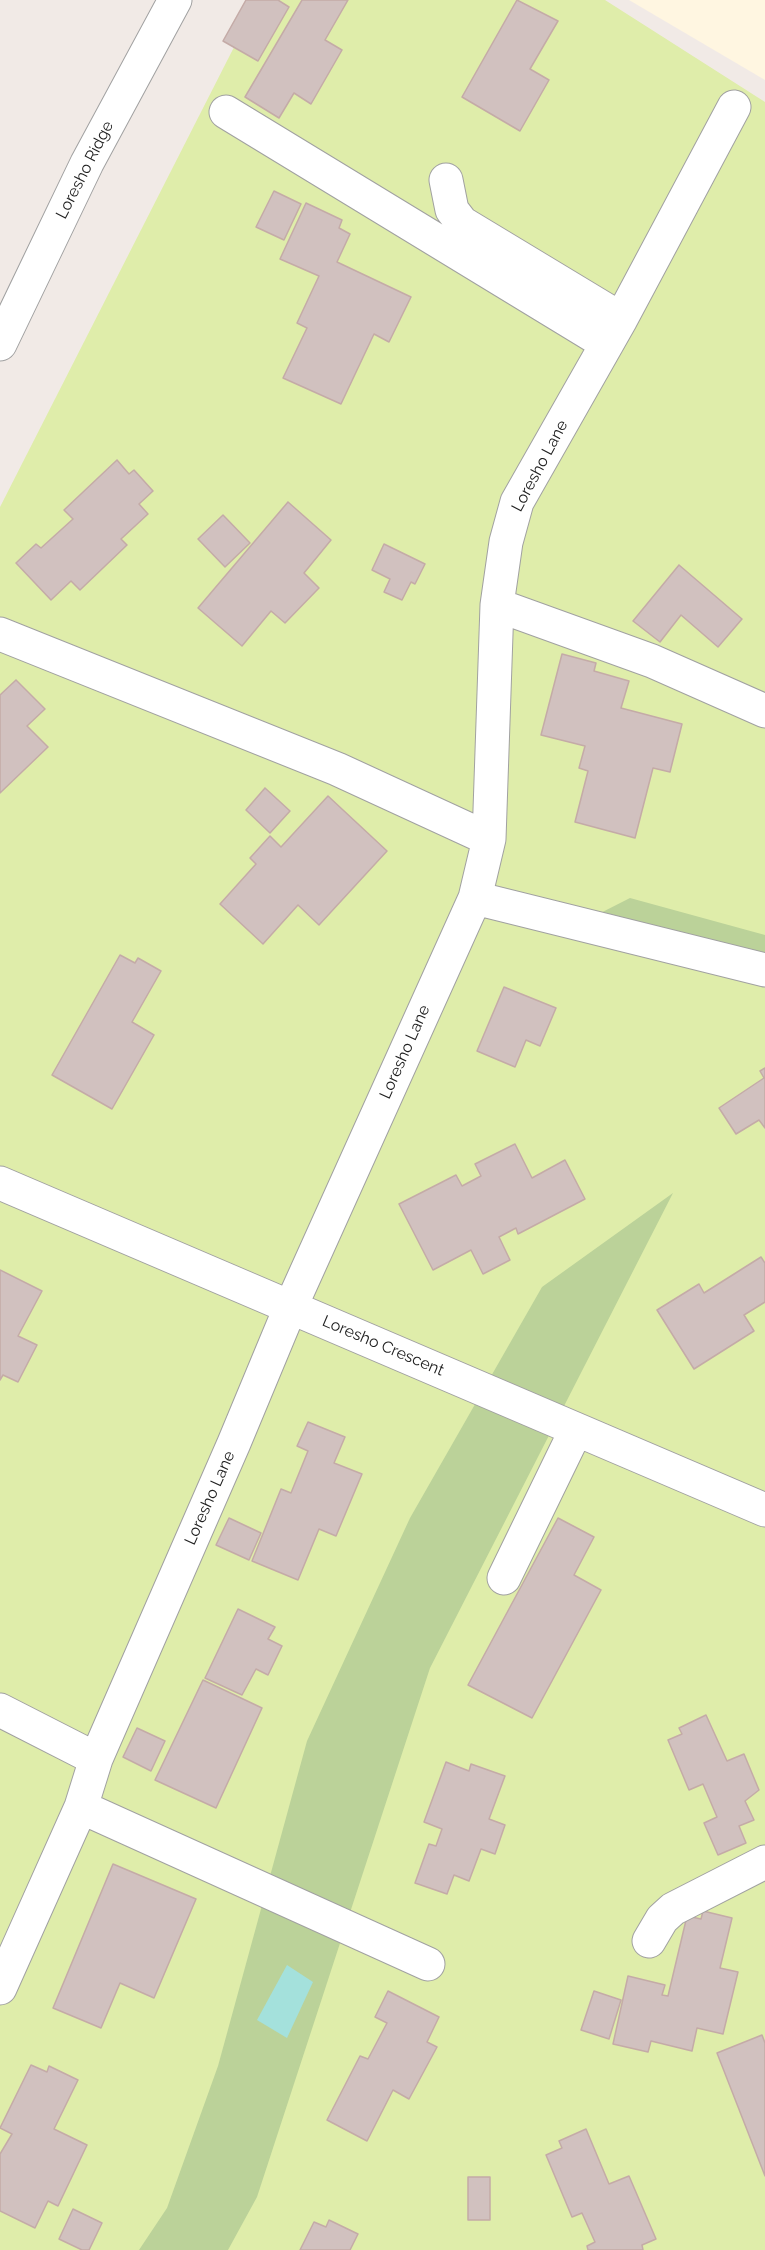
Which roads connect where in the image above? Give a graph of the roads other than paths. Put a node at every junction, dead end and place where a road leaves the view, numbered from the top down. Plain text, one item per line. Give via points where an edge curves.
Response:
1 (175, 0) edge
2 (734, 107) dead end
3 (226, 112) dead end
4 (446, 180) dead end
5 (614, 332) junction
6 (0, 344) edge
7 (497, 605) junction
8 (0, 634) edge
9 (765, 711) edge
10 (489, 839) junction
11 (475, 898) junction
12 (765, 970) edge
13 (0, 1183) edge
14 (291, 1306) junction
15 (576, 1430) junction
16 (765, 1510) edge
17 (504, 1578) dead end
18 (0, 1710) edge
19 (96, 1759) junction
20 (81, 1807) junction
21 (765, 1862) edge
22 (649, 1941) dead end
23 (428, 1964) dead end
24 (0, 1988) edge

1 - 6 street, Loresho Ridge via 87,162
2 - 5 street, Loresho Lane
3 - 5 street
4 - 5 street via 452,210 462,223
5 - 7 street, Loresho Lane via 517,502 506,542
7 - 9 street via 652,661
7 - 10 street, Loresho Lane
8 - 10 street via 337,769
10 - 11 street, Loresho Lane
11 - 12 street
11 - 14 street, Loresho Lane
13 - 14 street, Loresho Crescent
14 - 15 street, Loresho Crescent
14 - 19 street, Loresho Lane
15 - 16 street, Loresho Crescent
15 - 17 street
18 - 19 street
19 - 20 street, Loresho Lane
20 - 23 street
20 - 24 street, Loresho Lane
21 - 22 street via 673,1909

